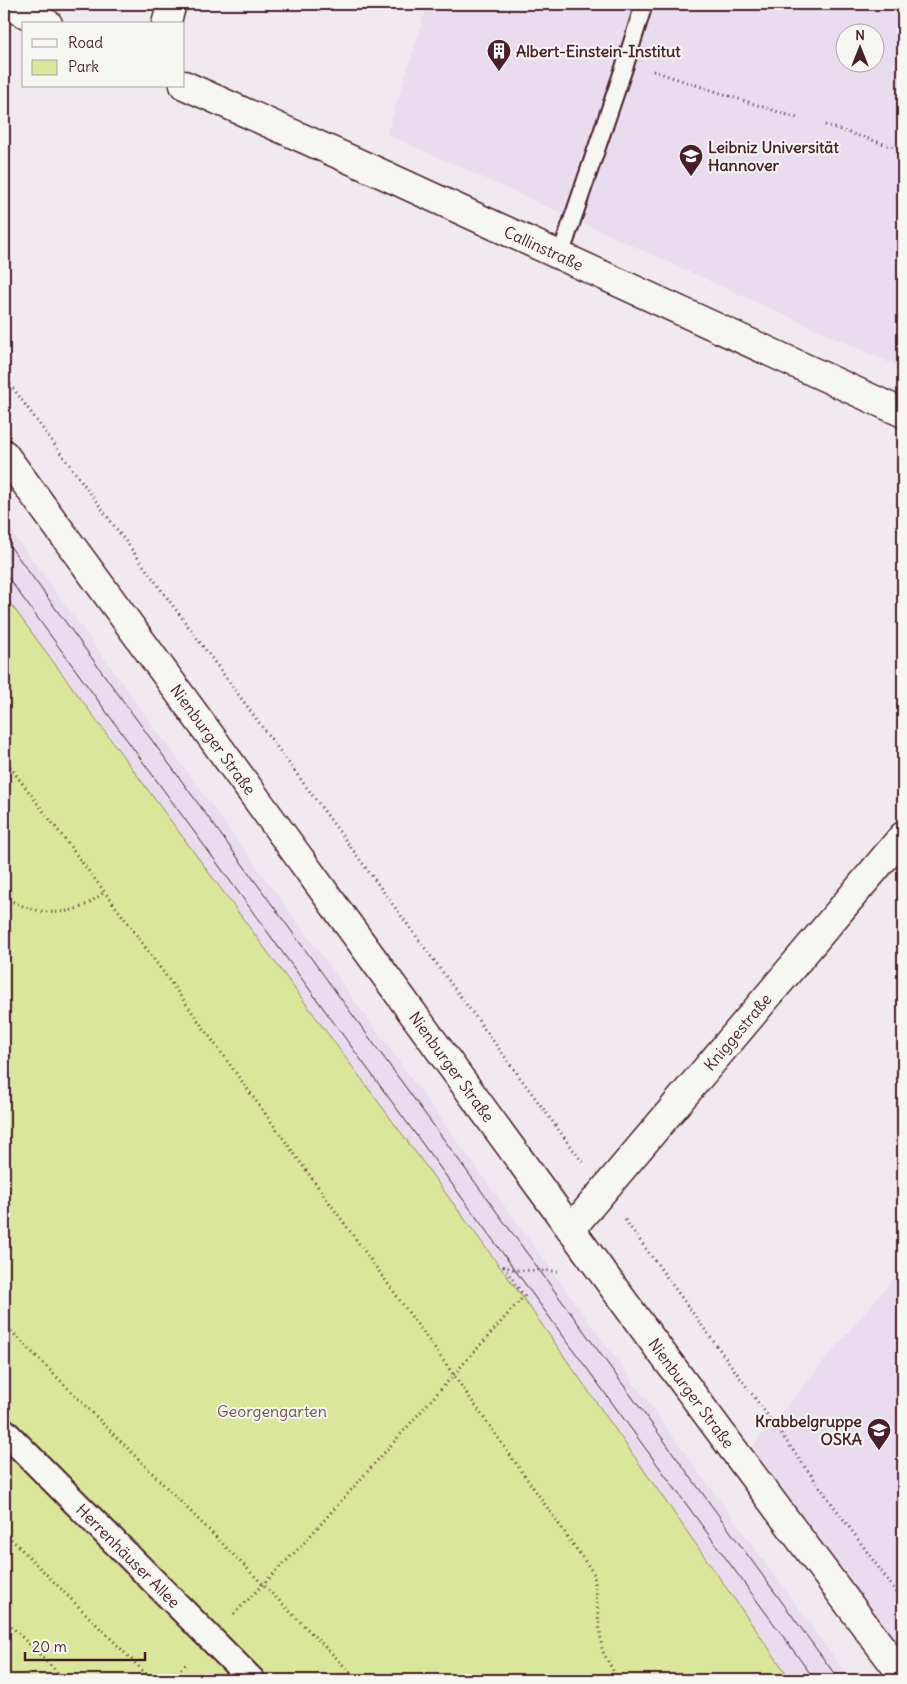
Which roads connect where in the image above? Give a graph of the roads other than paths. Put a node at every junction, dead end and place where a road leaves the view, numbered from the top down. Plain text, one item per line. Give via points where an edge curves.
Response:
1 (4, 4) edge
2 (172, 4) edge
3 (644, 4) edge
4 (44, 22) edge
5 (167, 22) edge
6 (185, 85) edge
7 (560, 256) junction
8 (903, 413) edge
9 (4, 454) edge
10 (903, 836) edge
11 (571, 1229) junction
12 (4, 1431) edge
13 (903, 1676) edge
14 (252, 1680) edge

1 - 4 street
2 - 5 street
3 - 7 lane
6 - 7 street, Callinstraße
7 - 8 street, Callinstraße
9 - 11 street, Nienburger Straße
10 - 11 street, Kniggestraße
11 - 13 street, Nienburger Straße
12 - 14 street, Herrenhäuser Allee

